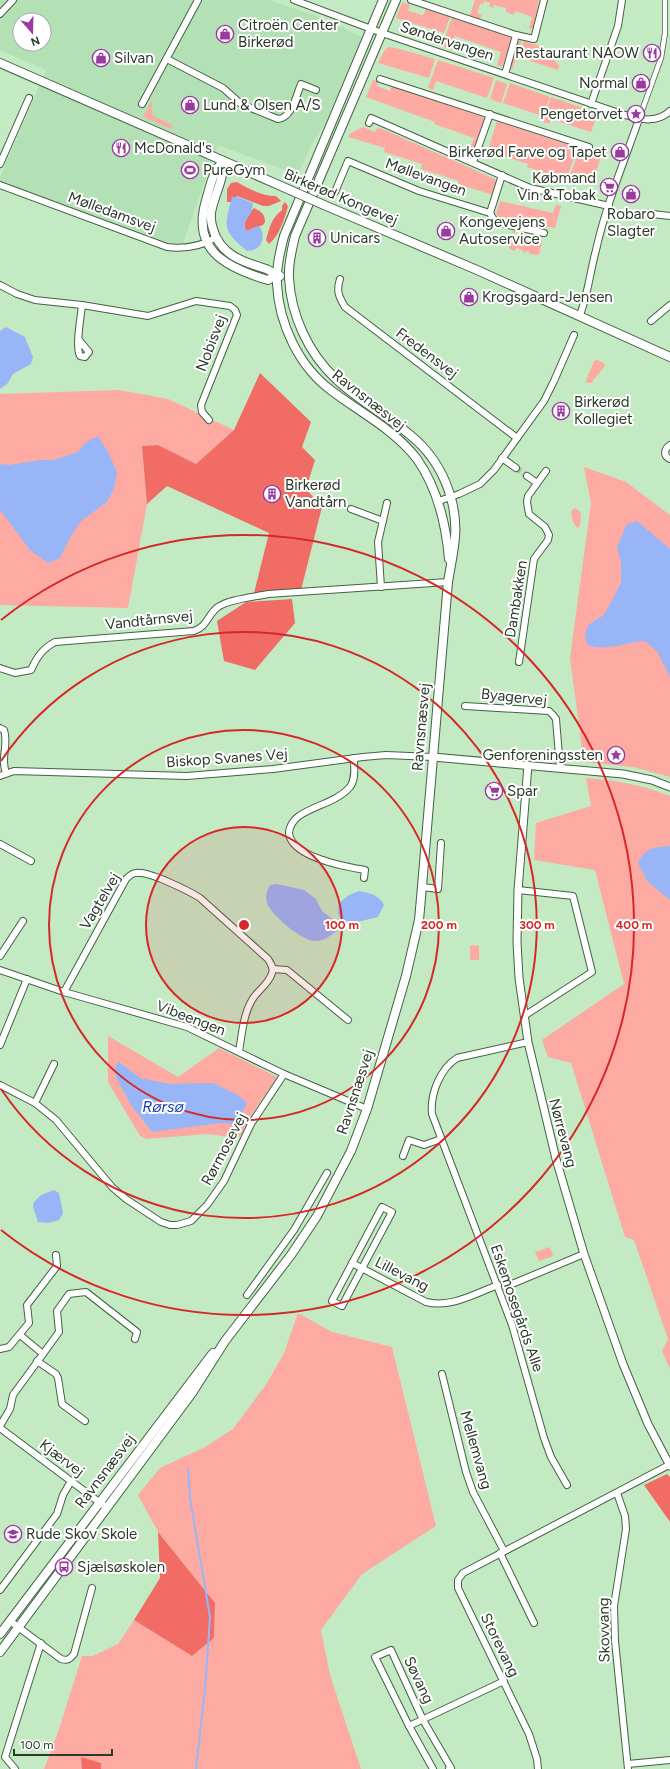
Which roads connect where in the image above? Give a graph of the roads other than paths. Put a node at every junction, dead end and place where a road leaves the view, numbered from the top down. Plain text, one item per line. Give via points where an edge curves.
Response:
1 (13, 0) edge
2 (198, 0) edge
3 (294, 0) edge
4 (383, 0) edge
5 (396, 0) edge
6 (411, 0) edge
7 (544, 0) edge
8 (622, 0) edge
9 (665, 0) edge
10 (0, 14) edge
11 (371, 29) junction
12 (382, 33) junction
13 (516, 35) junction
14 (167, 59) junction
15 (0, 63) edge
16 (505, 74) junction
17 (380, 79) dead end
18 (316, 90) dead end
19 (29, 98) dead end
20 (142, 104) dead end
21 (591, 104) junction
22 (669, 113) edge
23 (490, 114) junction
24 (639, 119) junction
25 (369, 123) dead end
26 (589, 147) dead end
27 (223, 161) junction
28 (473, 162) junction
29 (0, 164) edge
30 (502, 175) junction
31 (0, 185) edge
32 (335, 192) dead end
33 (609, 206) junction
34 (490, 213) junction
35 (644, 213) dead end
36 (670, 216) edge
37 (544, 233) dead end
38 (215, 238) junction
39 (206, 243) junction
40 (278, 275) junction
41 (289, 277) junction
42 (340, 279) dead end
43 (0, 285) edge
44 (82, 305) junction
45 (670, 305) edge
46 (580, 316) junction
47 (651, 321) dead end
48 (574, 335) dead end
49 (79, 340) dead end
50 (670, 357) edge
51 (209, 420) dead end
52 (517, 438) junction
53 (670, 445) edge
54 (502, 458) junction
55 (670, 459) edge
56 (516, 468) tunnel mouth
57 (546, 471) dead end
58 (527, 476) tunnel mouth
59 (537, 483) junction
60 (451, 498) junction
61 (439, 501) junction
62 (387, 503) dead end
63 (351, 509) dead end
64 (382, 521) junction
65 (450, 570) junction
66 (448, 582) junction
67 (381, 587) junction
68 (519, 662) dead end
69 (0, 668) edge
70 (466, 706) dead end
71 (0, 728) edge
72 (433, 757) junction
73 (354, 758) junction
74 (528, 765) junction
75 (560, 768) junction
76 (3, 775) edge
77 (670, 787) edge
78 (441, 843) dead end
79 (0, 844) edge
80 (32, 861) dead end
81 (364, 878) dead end
82 (422, 888) junction
83 (518, 890) junction
84 (23, 921) dead end
85 (0, 956) edge
86 (273, 969) junction
87 (0, 970) edge
88 (27, 979) junction
89 (64, 992) junction
90 (524, 1016) junction
91 (348, 1020) dead end
92 (528, 1042) junction
93 (0, 1045) edge
94 (239, 1051) junction
95 (54, 1064) dead end
96 (284, 1074) junction
97 (0, 1084) edge
98 (35, 1103) junction
99 (367, 1108) junction
100 (441, 1139) junction
101 (403, 1156) dead end
102 (327, 1173) dead end
103 (584, 1254) junction
104 (56, 1256) dead end
105 (352, 1263) junction
106 (362, 1268) junction
107 (259, 1278) junction
108 (512, 1284) dead end
109 (268, 1285) junction
110 (498, 1285) junction
111 (247, 1295) dead end
112 (20, 1335) junction
113 (135, 1340) dead end
114 (226, 1341) junction
115 (0, 1349) edge
116 (43, 1354) junction
117 (37, 1361) junction
118 (442, 1374) dead end
119 (1, 1423) edge
120 (76, 1424) dead end
121 (670, 1465) edge
122 (71, 1481) junction
123 (567, 1485) dead end
124 (617, 1493) junction
125 (99, 1502) junction
126 (107, 1509) junction
127 (502, 1552) junction
128 (92, 1588) dead end
129 (0, 1590) edge
130 (10, 1621) junction
131 (534, 1623) dead end
132 (19, 1627) junction
133 (0, 1634) edge
134 (41, 1643) junction
135 (0, 1652) edge
136 (504, 1681) junction
137 (424, 1720) junction
138 (409, 1726) junction
139 (670, 1760) edge
140 (628, 1766) edge
141 (15, 1769) edge
142 (433, 1769) edge
143 (449, 1769) edge
144 (538, 1769) edge

1 - 10 street
2 - 14 street
3 - 11 street, Søndervangen
4 - 11 main road, Ravnsnæsvej
5 - 12 main road, Ravnsnæsvej
6 - 13 street
7 - 13 street via 534,39
8 - 21 street via 618,26
9 - 24 street via 665,33 661,58
11 - 12 street, Søndervangen
11 - 40 main road, Ravnsnæsvej via 284,236 279,253
12 - 16 street, Søndervangen
12 - 41 main road, Ravnsnæsvej via 295,236
13 - 16 street
14 - 18 street via 223,88 241,104 278,119 288,115 301,84
14 - 20 street
15 - 27 main road, Birkerød Kongevej
16 - 21 street, Søndervangen
17 - 23 street
19 - 29 street
21 - 24 street, Søndervangen
22 - 24 street via 648,121
23 - 26 street
23 - 28 street, Møllevangen
24 - 33 street
25 - 28 street, Møllevangen via 371,118
27 - 38 main road via 224,172 211,209 211,224
27 - 39 main road via 215,170 203,209 202,226
27 - 46 main road, Birkerød Kongevej, bridge
28 - 30 street, Møllevangen
30 - 33 street, Møllevangen via 542,191
30 - 34 street
31 - 39 street, Mølledamsvej via 167,247 180,248
32 - 34 street, Møllevangen via 348,161 419,191
33 - 46 street
34 - 37 street via 499,223
35 - 36 street
38 - 39 street, Mølledamsvej
38 - 40 main road via 222,248 234,257
39 - 40 main road via 216,256 229,266 268,280
40 - 41 main road
40 - 61 main road, Ravnsnæsvej via 281,311 287,330 309,368 330,390 390,431 417,459
41 - 60 main road, Ravnsnæsvej via 293,304 301,328 323,366 353,393 412,435 441,473
42 - 52 street, Fredensvej via 337,288 345,307
43 - 44 street, Nobisvej via 35,300
44 - 49 street
44 - 51 street, Nobisvej via 148,316 196,301 230,306 235,310 237,315 201,405 202,412
45 - 47 street
46 - 50 main road, Birkerød Kongevej
48 - 52 street via 544,400
52 - 54 street
53 - 55 street via 665,452
54 - 56 street
54 - 60 street via 480,484
57 - 59 street, Dambakken
58 - 59 street
59 - 68 street, Dambakken via 528,496 527,508 549,535 534,559
60 - 61 street
60 - 65 main road, Ravnsnæsvej via 456,539
61 - 65 main road, Ravnsnæsvej via 448,540
62 - 64 street
63 - 64 street
64 - 67 street via 378,542
65 - 66 main road, Ravnsnæsvej
66 - 67 street, Vandtårnsvej
66 - 72 main road, Ravnsnæsvej
67 - 69 street, Vandtårnsvej via 252,597 218,607 204,626 194,631 55,642 40,653 31,670 15,673
70 - 75 street, Byagervej via 549,712 556,719
71 - 76 street via 4,730 7,738
72 - 73 street, Biskop Svanes Vej via 386,755
72 - 74 street
72 - 82 main road, Ravnsnæsvej
73 - 76 street, Biskop Svanes Vej via 273,769 187,776 14,771
73 - 81 street via 354,780 346,791 299,816 289,831 292,842 301,850 325,861 365,870
74 - 75 street
74 - 83 street, Nørrevang
75 - 77 street via 622,774 652,780
78 - 82 street via 438,889
79 - 80 street
82 - 99 main road, Ravnsnæsvej via 419,920 406,976
83 - 90 street, Nørrevang via 519,978
83 - 90 street via 573,896 592,972
84 - 85 street
86 - 89 street, Vagtelvej via 268,959 200,898 169,883 136,873 126,879
86 - 91 street via 287,970
86 - 94 street via 270,978 248,1008
87 - 88 street, Vibeengen
88 - 89 street, Vibeengen
88 - 93 street
89 - 94 street, Vibeengen via 187,1027
90 - 92 street, Nørrevang
92 - 100 street, Eskemosegårds Alle via 457,1058 448,1064 443,1070 430,1103
92 - 103 street, Nørrevang via 556,1159
94 - 96 street, Vibeengen
95 - 98 street
96 - 98 street, Rørmosevej via 251,1124 224,1181 207,1205 191,1221 170,1226 126,1199 112,1187 56,1120
96 - 99 street, Vibeengen
97 - 98 street, Rørmosevej
99 - 109 main road, Ravnsnæsvej via 351,1151 321,1209
100 - 101 street via 424,1145 409,1140
100 - 110 street, Eskemosegårds Alle
102 - 107 street via 294,1230
103 - 108 street
103 - 121 street, Nørrevang via 623,1364 649,1425
104 - 112 street via 58,1266 27,1305 29,1323
105 - 106 street, Lillevang
105 - 106 street, Lillevang via 332,1300 342,1306
105 - 106 street, Lillevang via 382,1207 392,1212
106 - 110 street, Lillevang via 426,1302 435,1304 454,1302
107 - 109 street
107 - 111 street
109 - 114 main road, Ravnsnæsvej
110 - 123 street, Eskemosegårds Alle via 544,1438
112 - 115 street via 9,1347
112 - 116 street
113 - 116 street via 137,1332 86,1292 69,1294 57,1311 59,1332
114 - 125 main road, Ravnsnæsvej via 208,1358
114 - 126 main road, Ravnsnæsvej via 192,1393
116 - 117 street
117 - 119 street via 13,1395 10,1409
117 - 120 street via 56,1374 62,1404 83,1419
118 - 127 street, Mellemvang via 466,1472
119 - 122 street, Kjærvej
121 - 124 street, Storevang
122 - 125 street, Kjærvej
122 - 129 street, Ravnsnæsvej via 57,1514
124 - 127 street, Storevang
124 - 140 street, Skovvang via 625,1516 626,1529 614,1606 615,1641
125 - 126 street, Kjærvej
125 - 130 main road, Ravnsnæsvej
126 - 132 main road, Ravnsnæsvej
127 - 131 street
127 - 136 street, Storevang via 462,1573 458,1580 458,1588
128 - 134 street via 71,1659 61,1659
130 - 132 street
130 - 133 main road, Ravnsnæsvej
132 - 134 street
132 - 135 main road, Ravnsnæsvej
134 - 141 street via 5,1757
136 - 137 street, Søvang
136 - 144 street, Storevang via 529,1734
137 - 138 street, Søvang
137 - 138 street, Søvang via 391,1650 375,1657
137 - 143 street, Søvang via 451,1768
138 - 142 street, Søvang
139 - 140 street

